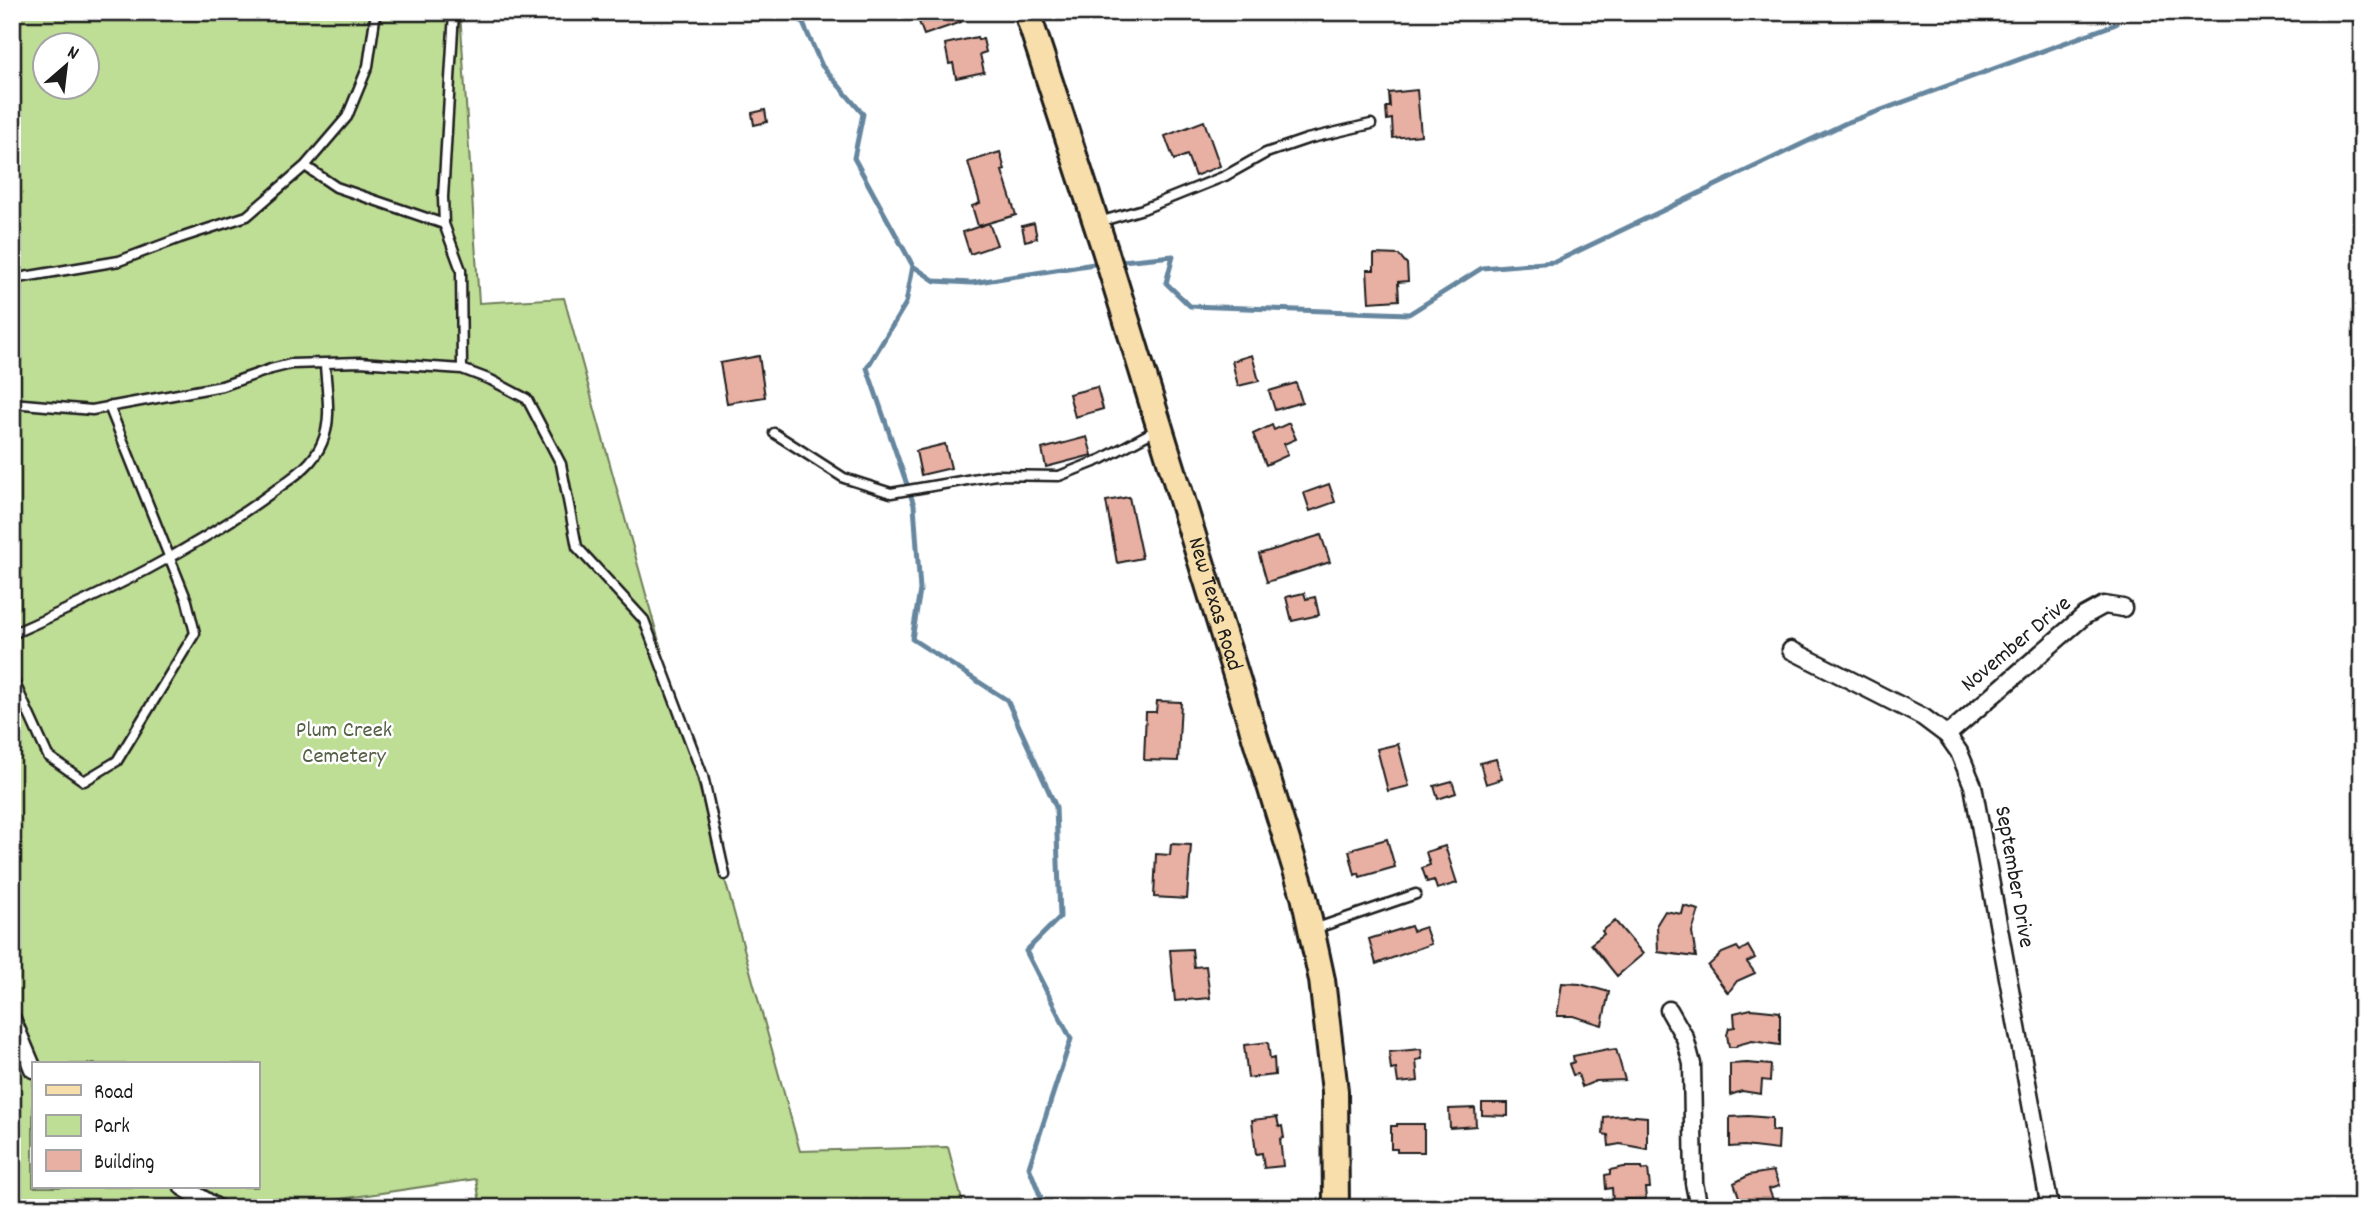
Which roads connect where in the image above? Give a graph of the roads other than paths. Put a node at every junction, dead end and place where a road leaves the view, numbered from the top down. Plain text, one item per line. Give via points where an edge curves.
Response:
1 (376, 12) edge
2 (454, 12) edge
3 (1027, 12) edge
4 (1371, 124) dead end
5 (305, 166) junction
6 (1096, 223) junction
7 (444, 224) junction
8 (12, 279) edge
9 (325, 363) junction
10 (462, 369) junction
11 (12, 403) edge
12 (109, 406) junction
13 (1160, 428) junction
14 (774, 433) dead end
15 (169, 558) junction
16 (2123, 608) dead end
17 (12, 634) edge
18 (1791, 650) dead end
19 (12, 677) edge
20 (1947, 735) junction
21 (726, 875) dead end
22 (1416, 894) dead end
23 (1311, 930) junction
24 (1669, 1010) dead end
25 (12, 1019) edge
26 (32, 1067) edge
27 (185, 1188) edge
28 (217, 1208) edge
29 (1336, 1208) edge
30 (1699, 1208) edge
31 (2050, 1208) edge

1 - 5 lane via 368,66 347,117
2 - 7 lane
3 - 6 main road, New Texas Road
4 - 6 lane via 1266,153 1225,176
5 - 7 lane via 336,187
5 - 8 lane via 247,216 119,261
6 - 13 main road, New Texas Road
7 - 10 lane via 461,270
9 - 10 lane
9 - 12 lane via 291,364 222,386
9 - 15 lane via 328,422 315,457 247,511
10 - 21 lane via 527,399 561,464 577,547 644,620 703,776
11 - 12 lane via 92,410
12 - 15 lane
13 - 14 lane via 1059,476 996,475 891,493 844,478
13 - 23 main road, New Texas Road
15 - 17 lane
15 - 19 lane via 195,633 117,761 84,781 48,756
16 - 20 street, November Drive via 2104,605 2084,616
18 - 20 street, September Drive via 1923,717
20 - 31 street, September Drive via 1973,786
22 - 23 lane
23 - 29 main road, New Texas Road via 1322,980 1335,1091
24 - 30 street via 1685,1038 1692,1064 1694,1183
25 - 26 street
27 - 28 street

